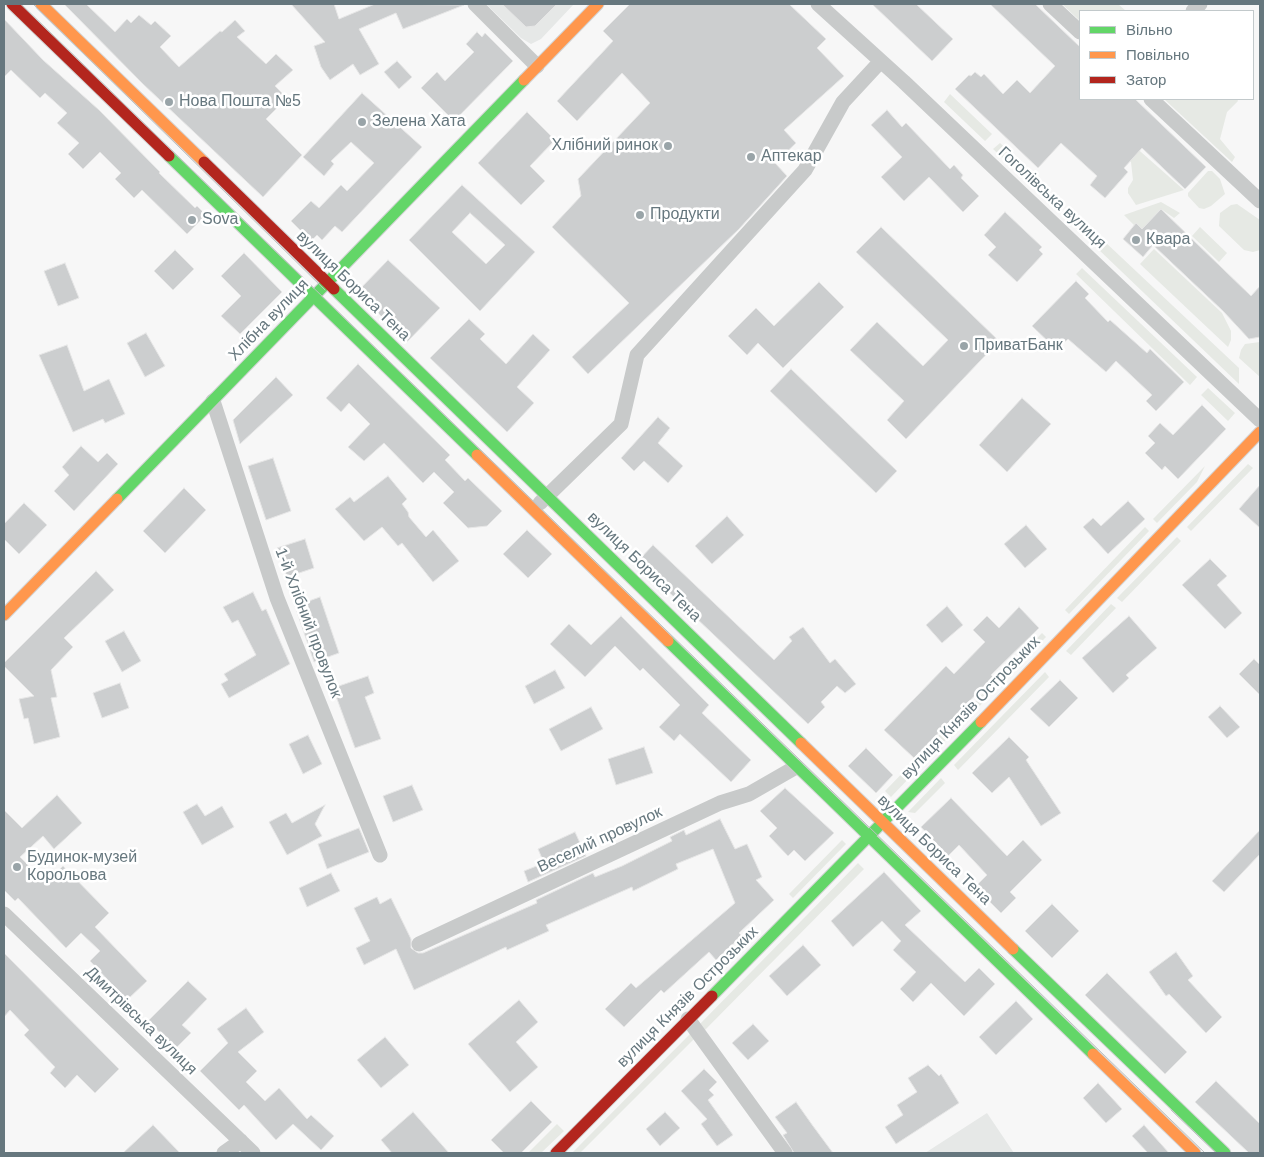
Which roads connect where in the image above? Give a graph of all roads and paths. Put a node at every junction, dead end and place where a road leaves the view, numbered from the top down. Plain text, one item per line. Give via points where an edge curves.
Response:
1 (12, 4) edge
2 (41, 4) edge
3 (475, 4) edge
4 (598, 4) edge
5 (818, 4) edge
6 (1050, 4) edge
7 (1079, 31) edge
8 (880, 62) junction
9 (537, 66) junction
10 (1152, 100) edge
11 (1260, 201) edge
12 (328, 283) junction
13 (313, 298) junction
14 (213, 400) junction
15 (1260, 420) edge
16 (1260, 432) edge
17 (547, 496) junction
18 (533, 511) junction
19 (4, 615) edge
20 (796, 767) junction
21 (882, 823) junction
22 (868, 838) junction
23 (380, 854) dead end
24 (4, 914) edge
25 (419, 944) dead end
26 (688, 1019) junction
27 (241, 1141) junction
28 (224, 1153) edge
29 (253, 1153) edge
30 (556, 1153) edge
31 (784, 1153) edge
32 (1195, 1153) edge
33 (1225, 1153) edge

1 - 13 street
2 - 12 street, вулиця Бориса Тена
3 - 9 street
4 - 9 street, Хлібна вулиця
5 - 8 street, Гоголівська вулиця
6 - 7 street
8 - 15 street, Гоголівська вулиця
8 - 17 street via 843,102 805,170 638,355 621,424
9 - 12 street, Хлібна вулиця
10 - 11 street
12 - 13 street, Хлібна вулиця
12 - 17 street, вулиця Бориса Тена
13 - 14 street, Хлібна вулиця
13 - 18 street
14 - 19 street, Хлібна вулиця
14 - 23 street, 1-й Хлібний провулок via 277,598
16 - 21 street, вулиця Князів Острозьких
17 - 18 street
17 - 21 street, вулиця Бориса Тена
18 - 20 street
20 - 22 street
20 - 25 street, Веселий провулок via 749,794 720,804
21 - 22 street, вулиця Князів Острозьких
21 - 33 street, вулиця Бориса Тена
22 - 26 street, вулиця Князів Острозьких
22 - 32 street
24 - 27 street, Дмитрівська вулиця
26 - 30 street, вулиця Князів Острозьких
26 - 31 street
27 - 28 street
27 - 29 street, Дмитрівська вулиця

